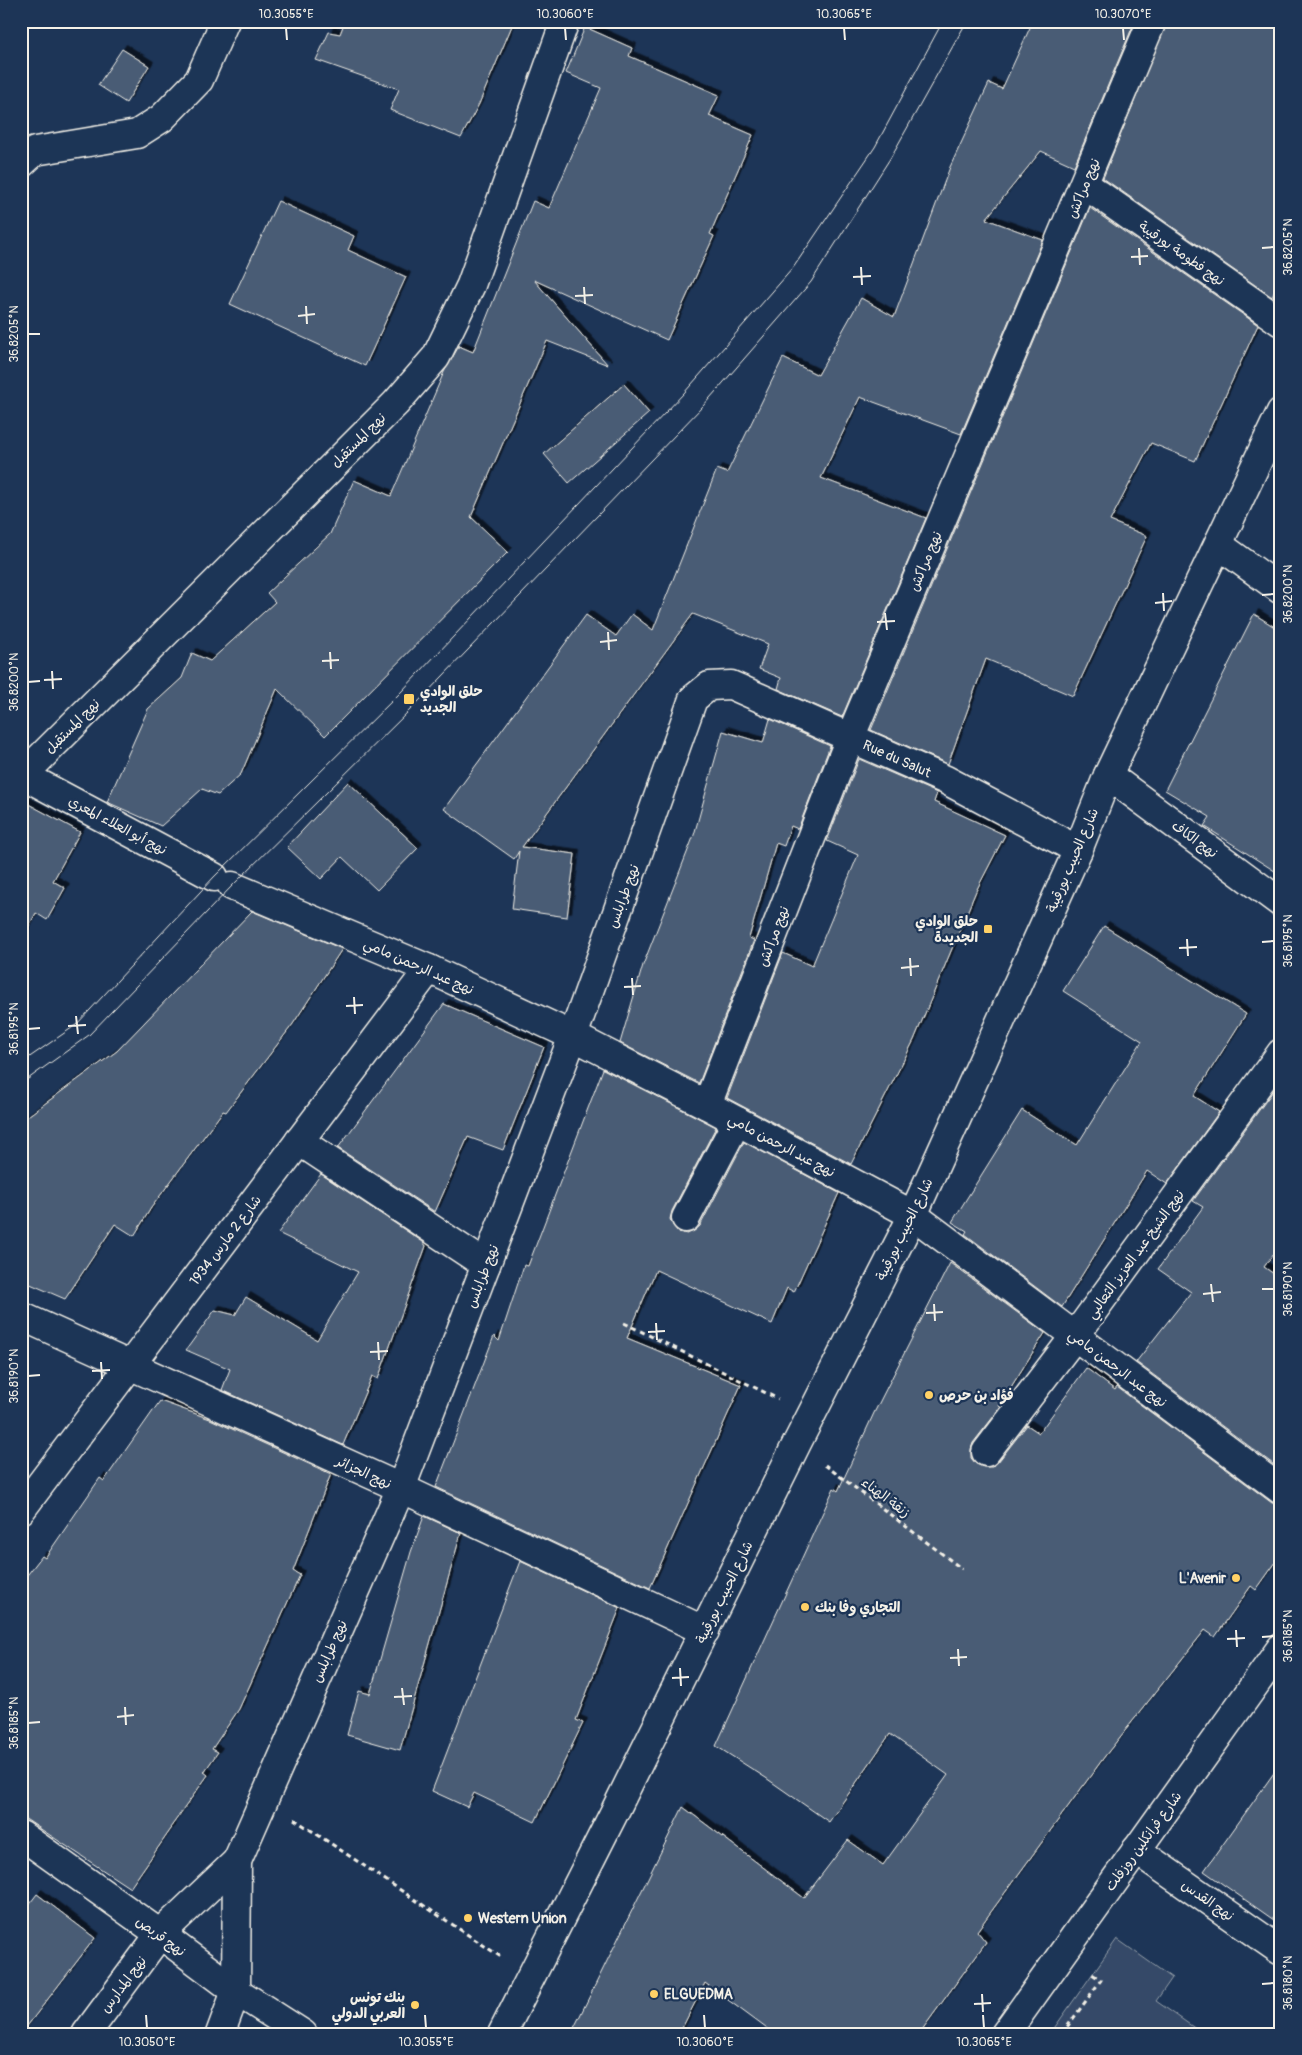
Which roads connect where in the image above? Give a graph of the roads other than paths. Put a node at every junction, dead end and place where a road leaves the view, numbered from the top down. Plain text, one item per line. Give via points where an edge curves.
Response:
1 (225, 21) edge
2 (565, 21) edge
3 (1152, 21) edge
4 (21, 164) edge
5 (1084, 184) junction
6 (1281, 322) edge
7 (1281, 412) edge
8 (1219, 545) junction
9 (1281, 590) edge
10 (708, 686) joint
11 (850, 738) junction
12 (22, 775) edge
13 (1108, 775) junction
14 (1078, 850) junction
15 (223, 881) joint
16 (1281, 902) edge
17 (429, 969) junction
18 (573, 1036) junction
19 (1281, 1054) edge
20 (707, 1105) junction
21 (737, 1121) junction
22 (299, 1141) junction
23 (913, 1214) junction
24 (686, 1218) dead end
25 (486, 1265) junction
26 (21, 1316) edge
27 (1076, 1336) junction
28 (130, 1365) junction
29 (986, 1452) dead end
30 (401, 1488) junction
31 (1281, 1490) edge
32 (21, 1510) edge
33 (705, 1631) junction
34 (1281, 1648) edge
35 (21, 1835) edge
36 (1136, 1850) junction
37 (237, 1861) junction
38 (160, 1934) junction
39 (1281, 1951) edge
40 (236, 1992) junction
41 (86, 2034) edge
42 (220, 2034) edge
43 (303, 2034) edge
44 (502, 2034) edge
45 (1005, 2034) edge

1 - 4 street via 199,80 162,118 138,134 35,151
2 - 12 street, نهج المستقبل via 471,285 436,357 396,403
3 - 5 street, نهج مراكش
5 - 6 street, نهج فطومة بورقيبة
5 - 11 street, نهج مراكش
7 - 8 street, شارع الحبيب بورقيبة
8 - 9 street
8 - 13 street, شارع الحبيب بورقيبة
10 - 11 street, Rue du Salut via 731,685
10 - 18 street, نهج طرابلس via 693,699
11 - 14 street, Rue du Salut via 946,780
11 - 20 street, نهج مراكش
12 - 15 street, نهج أبو العلاء المعري
13 - 14 street, شارع الحبيب بورقيبة
13 - 16 street, نهج الكاف
14 - 23 street, شارع الحبيب بورقيبة
15 - 17 street, نهج عبد الرحمن مامي
17 - 18 street, نهج عبد الرحمن مامي
17 - 22 street, شارع 2 مارس 1934
18 - 20 street, نهج عبد الرحمن مامي
18 - 25 street, نهج طرابلس
19 - 27 street, نهج الشيخ عبد العزيز الثعالبي
20 - 21 street, نهج عبد الرحمن مامي
21 - 23 street, نهج عبد الرحمن مامي
21 - 24 street
22 - 25 street
22 - 28 street, شارع 2 مارس 1934
23 - 27 street, نهج عبد الرحمن مامي
23 - 33 street, شارع الحبيب بورقيبة
25 - 30 street, نهج طرابلس
26 - 28 street, نهج الجزائر
27 - 29 street, نهج الشيخ عبد العزيز الثعالبي
27 - 31 street, نهج عبد الرحمن مامي
28 - 30 street, نهج الجزائر
28 - 32 street, شارع 2 مارس 1934
30 - 33 street, نهج الجزائر
30 - 37 street, نهج طرابلس
33 - 44 street, شارع الحبيب بورقيبة
34 - 36 street, شارع فرانكلين روزفلت
35 - 38 street, نهج قربص
36 - 39 street, نهج القدس
36 - 45 street, شارع فرانكلين روزفلت
37 - 38 street, نهج طرابلس
37 - 40 street, نهج طرابلس
38 - 40 street, نهج قربص
38 - 41 street, نهج المدارس
40 - 42 street
40 - 43 street, نهج قربص

